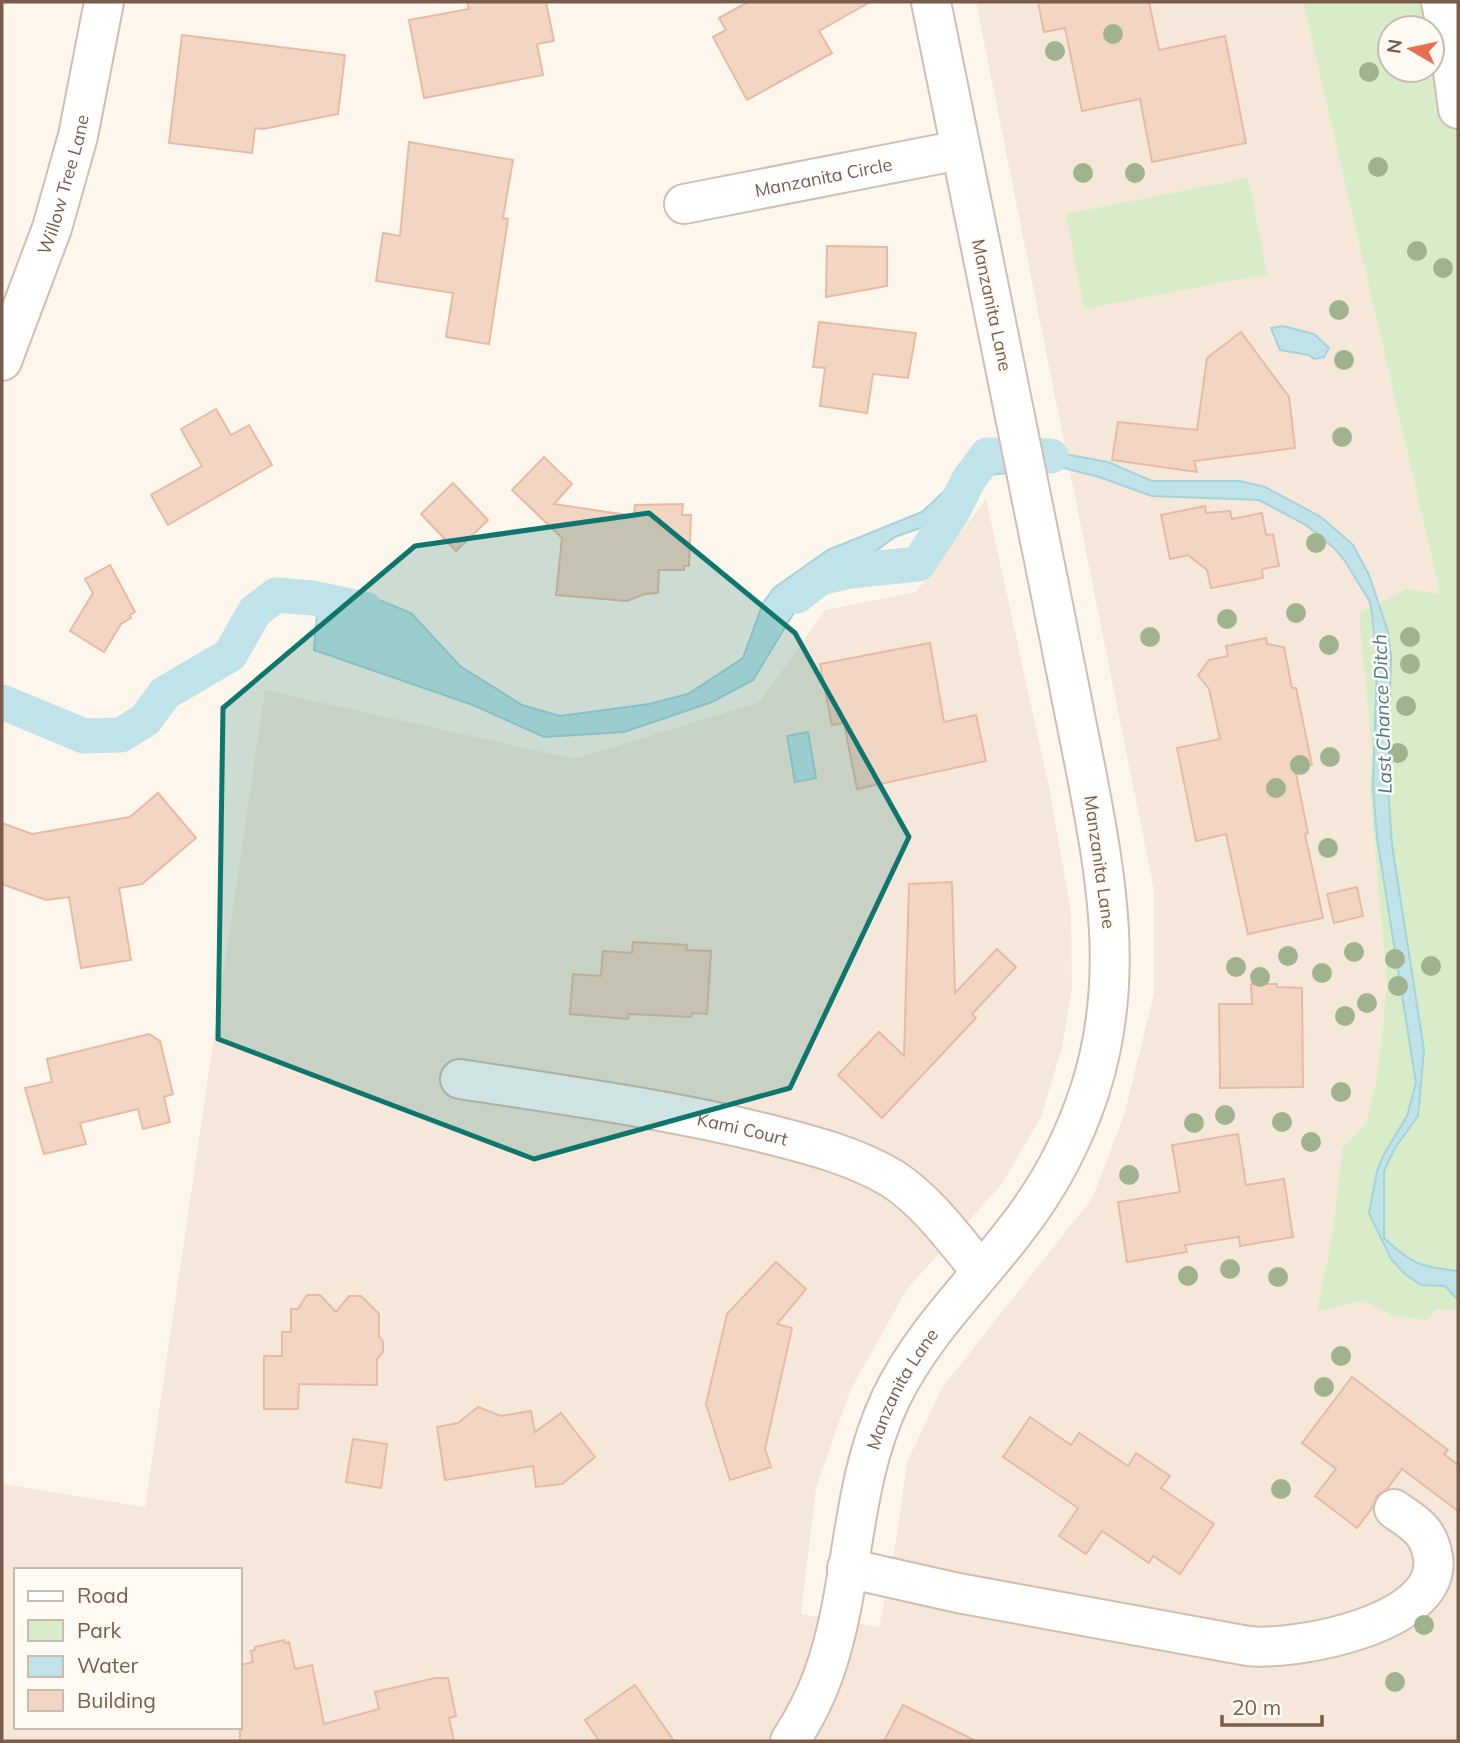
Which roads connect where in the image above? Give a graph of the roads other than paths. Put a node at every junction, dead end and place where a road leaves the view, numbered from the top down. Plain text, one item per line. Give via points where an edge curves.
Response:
1 (103, 2) edge
2 (931, 2) edge
3 (1441, 2) edge
4 (1458, 109) edge
5 (960, 150) junction
6 (684, 204) dead end
7 (2, 360) edge
8 (460, 1079) dead end
9 (981, 1271) junction
10 (1394, 1509) dead end
11 (847, 1568) junction
12 (790, 1741) edge

1 - 7 street, Willow Tree Lane via 74,149 52,228
2 - 5 street, Manzanita Lane
3 - 4 street
5 - 6 street, Manzanita Circle
5 - 9 street, Manzanita Lane via 1103,861 1111,936 1107,1019 1074,1131 1038,1198
8 - 9 street, Kami Court via 700,1117 859,1161 922,1202
9 - 11 street, Manzanita Lane via 933,1329 891,1399 862,1482
10 - 11 street via 1427,1539 1434,1564 1427,1588 1374,1624 1288,1646 1248,1646
11 - 12 street, Manzanita Lane via 823,1676

